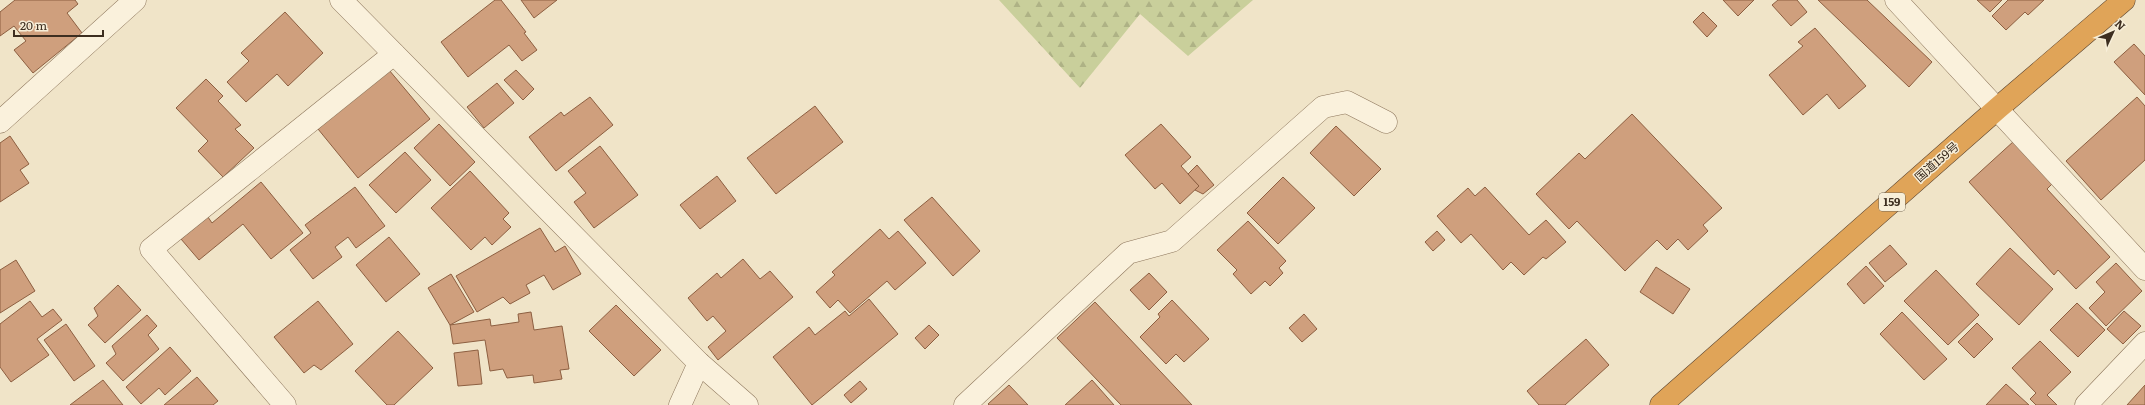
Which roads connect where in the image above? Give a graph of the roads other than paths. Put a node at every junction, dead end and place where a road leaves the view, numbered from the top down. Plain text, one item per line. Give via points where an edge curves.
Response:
1 (135, 0) edge
2 (340, 0) edge
3 (1896, 0) edge
4 (2124, 0) edge
5 (394, 54) junction
6 (1998, 108) junction
7 (0, 122) edge
8 (1386, 122) dead end
9 (2145, 269) edge
10 (2145, 343) edge
11 (699, 363) junction
12 (284, 405) edge
13 (680, 405) edge
14 (747, 405) edge
15 (965, 405) edge
16 (1661, 405) edge
17 (2086, 405) edge

1 - 7 street
2 - 5 street
3 - 6 street
4 - 6 highway, 国道159号 / 159
5 - 11 street
5 - 12 street via 152,249
6 - 9 street
6 - 16 highway, 国道159号 / 159
8 - 15 street via 1347,102 1323,107 1172,241 1128,253
10 - 17 street
11 - 13 street
11 - 14 street

